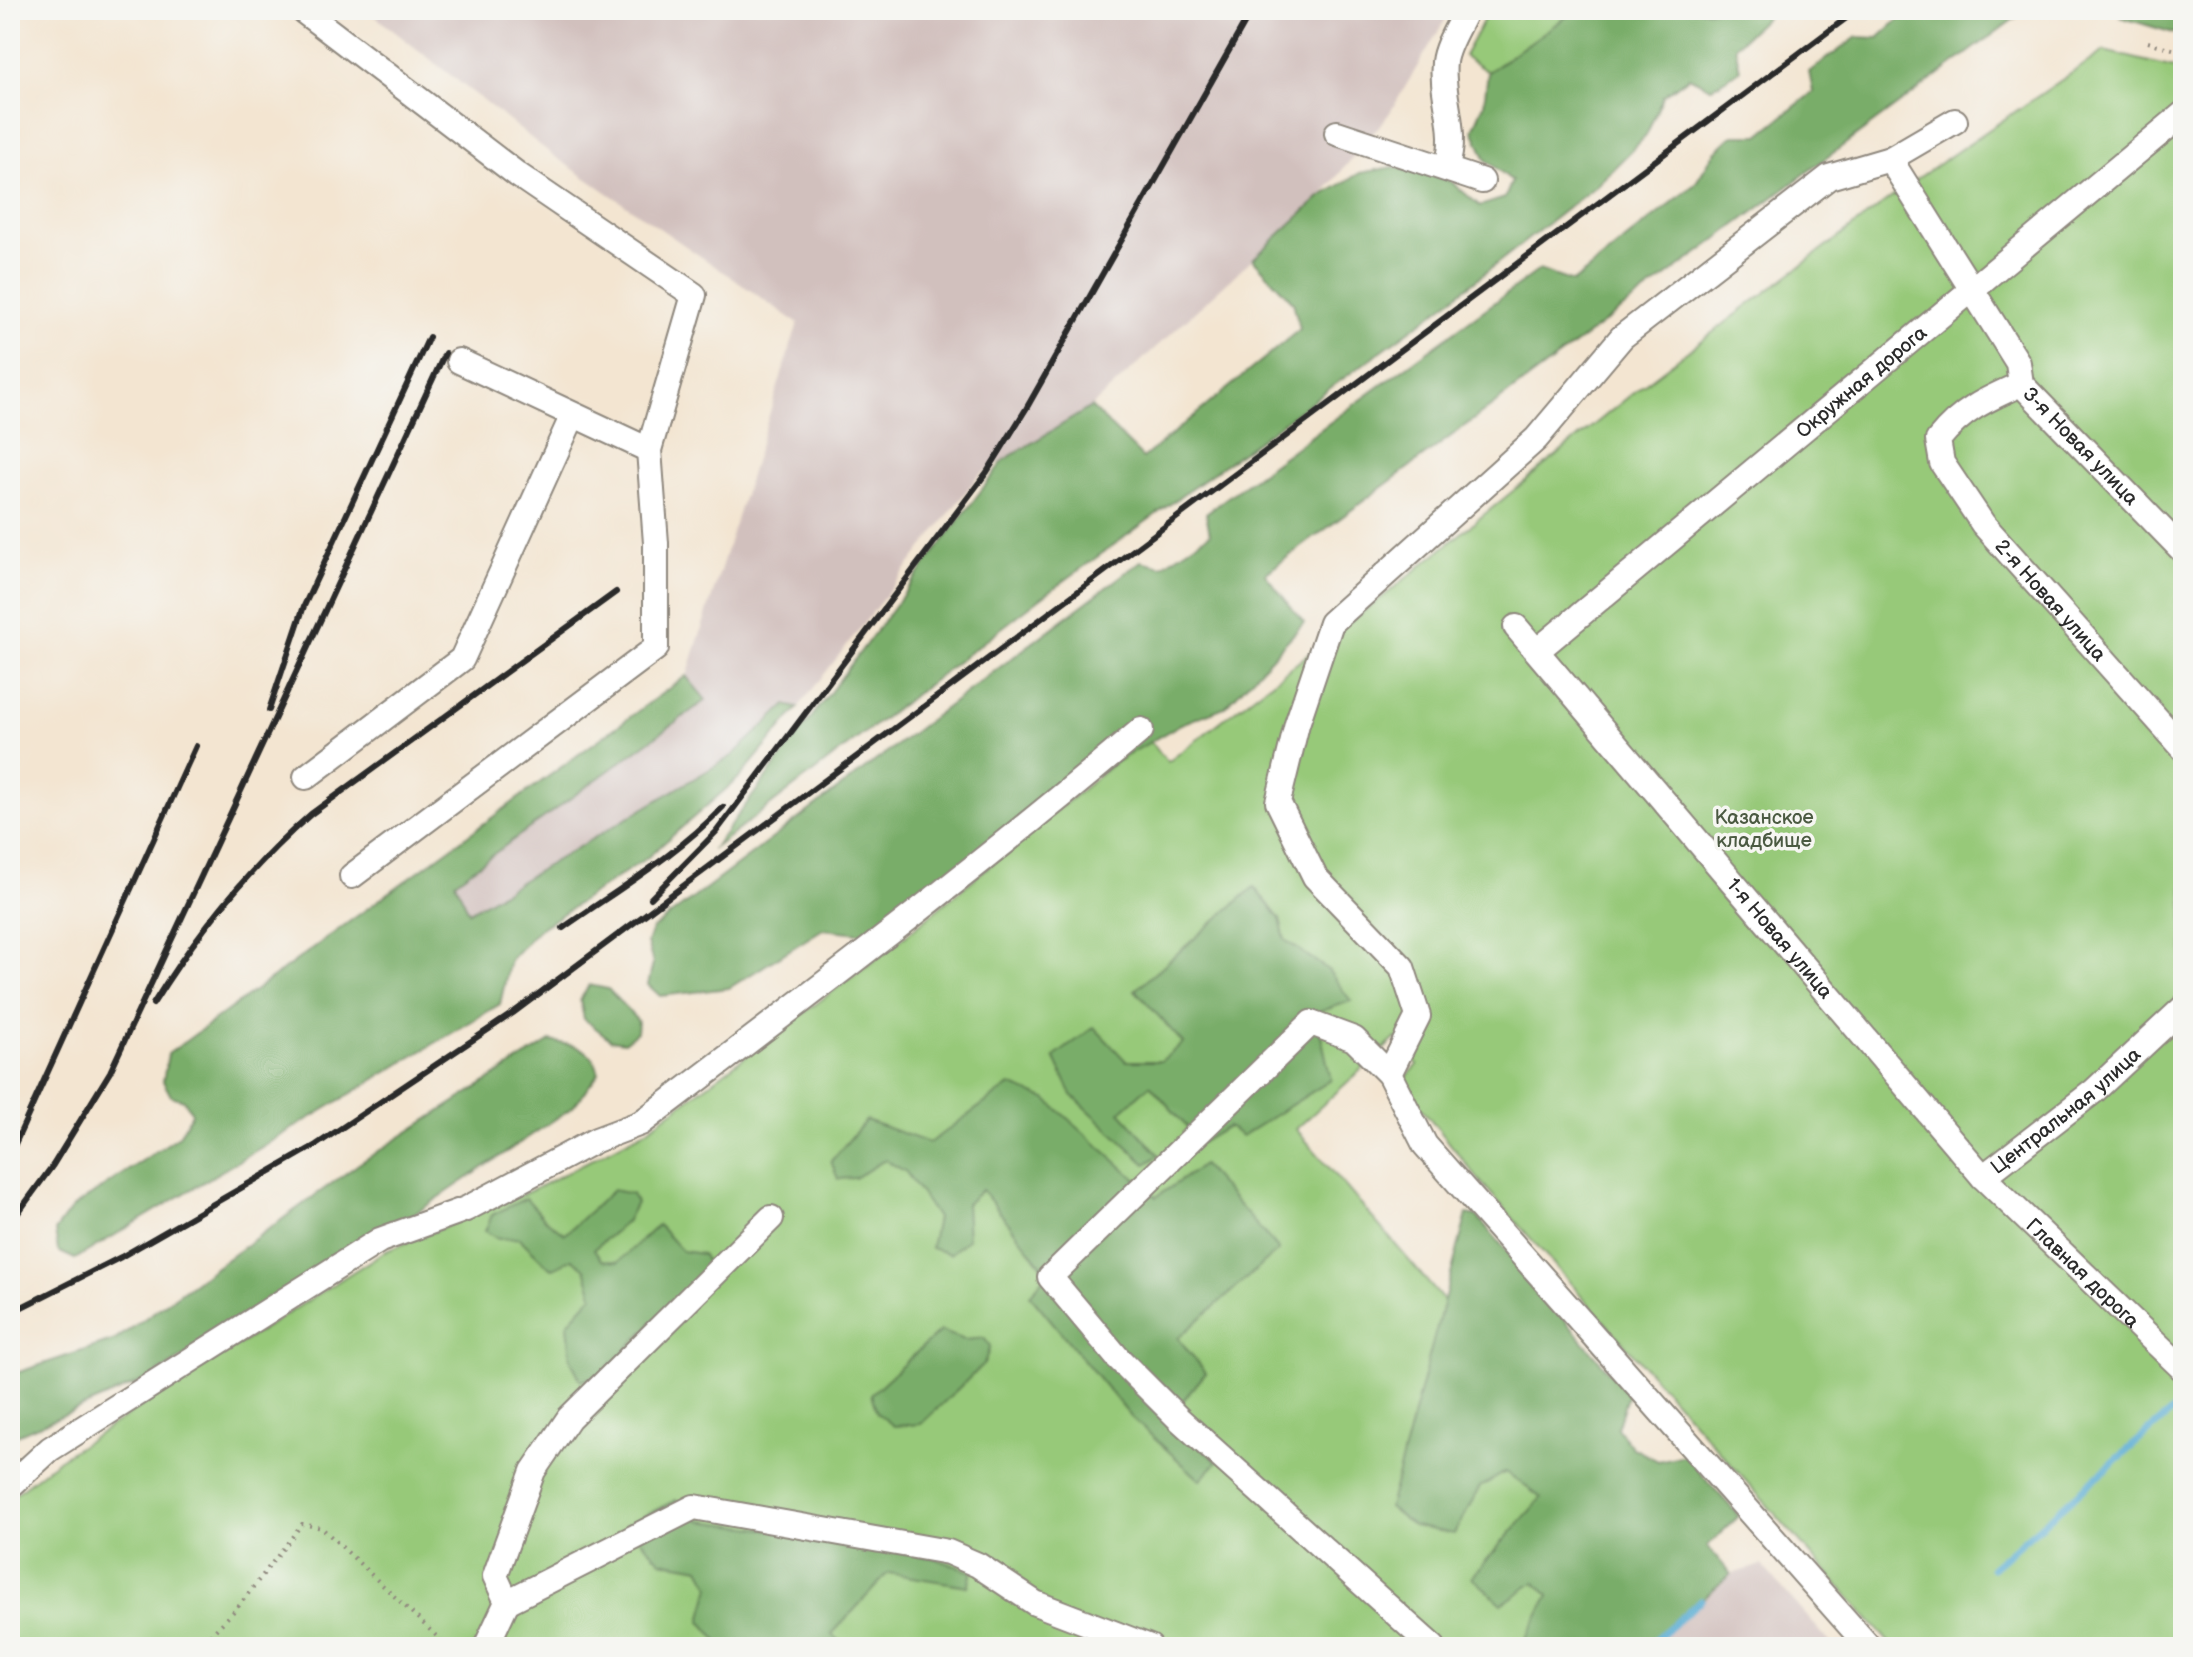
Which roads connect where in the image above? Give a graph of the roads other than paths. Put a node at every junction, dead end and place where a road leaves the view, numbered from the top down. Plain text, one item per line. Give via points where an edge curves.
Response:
1 (302, 10) edge
2 (1466, 10) edge
3 (2183, 114) edge
4 (1955, 121) dead end
5 (1337, 133) dead end
6 (1890, 159) junction
7 (1446, 168) junction
8 (1482, 181) dead end
9 (1971, 290) junction
10 (459, 361) dead end
11 (2021, 384) junction
12 (573, 415) junction
13 (649, 450) junction
14 (2183, 551) edge
15 (1516, 627) dead end
16 (1538, 650) junction
17 (1141, 730) dead end
18 (2183, 748) edge
19 (306, 777) dead end
20 (352, 876) dead end
21 (2183, 1008) edge
22 (1389, 1074) junction
23 (1983, 1177) junction
24 (771, 1218) dead end
25 (2183, 1369) edge
26 (10, 1486) edge
27 (507, 1602) junction
28 (486, 1647) edge
29 (1150, 1647) edge
30 (1433, 1647) edge
31 (1869, 1647) edge

1 - 13 lane via 518,175 694,295
2 - 7 lane via 1444,58 1452,127
3 - 9 lane, Окружная дорога
4 - 6 lane
5 - 7 lane
6 - 9 lane, 3-я Новая улица
6 - 22 lane via 1829,177 1622,337 1536,439 1331,623 1278,802 1315,877 1402,967 1418,1016
7 - 8 lane
9 - 11 lane, 3-я Новая улица via 2018,363
9 - 16 lane, Окружная дорога
10 - 12 lane
11 - 14 lane, 3-я Новая улица
11 - 18 lane, 2-я Новая улица via 1954,421 1938,440 1942,463 1983,524
12 - 13 lane
12 - 19 lane via 462,659
13 - 20 lane via 656,648
15 - 16 lane, 1-я Новая улица
16 - 23 lane, 1-я Новая улица
17 - 26 lane via 892,934 641,1123 596,1140 466,1209 380,1240 50,1449
21 - 23 lane, Центральная улица via 2094,1091
22 - 30 lane via 1354,1039 1311,1023 1050,1277 1117,1357 1180,1420
22 - 31 lane via 1425,1145
23 - 25 lane, Главная дорога
24 - 27 lane via 569,1418 533,1471 495,1576
27 - 28 lane
27 - 29 lane via 694,1507 948,1552 1035,1603

